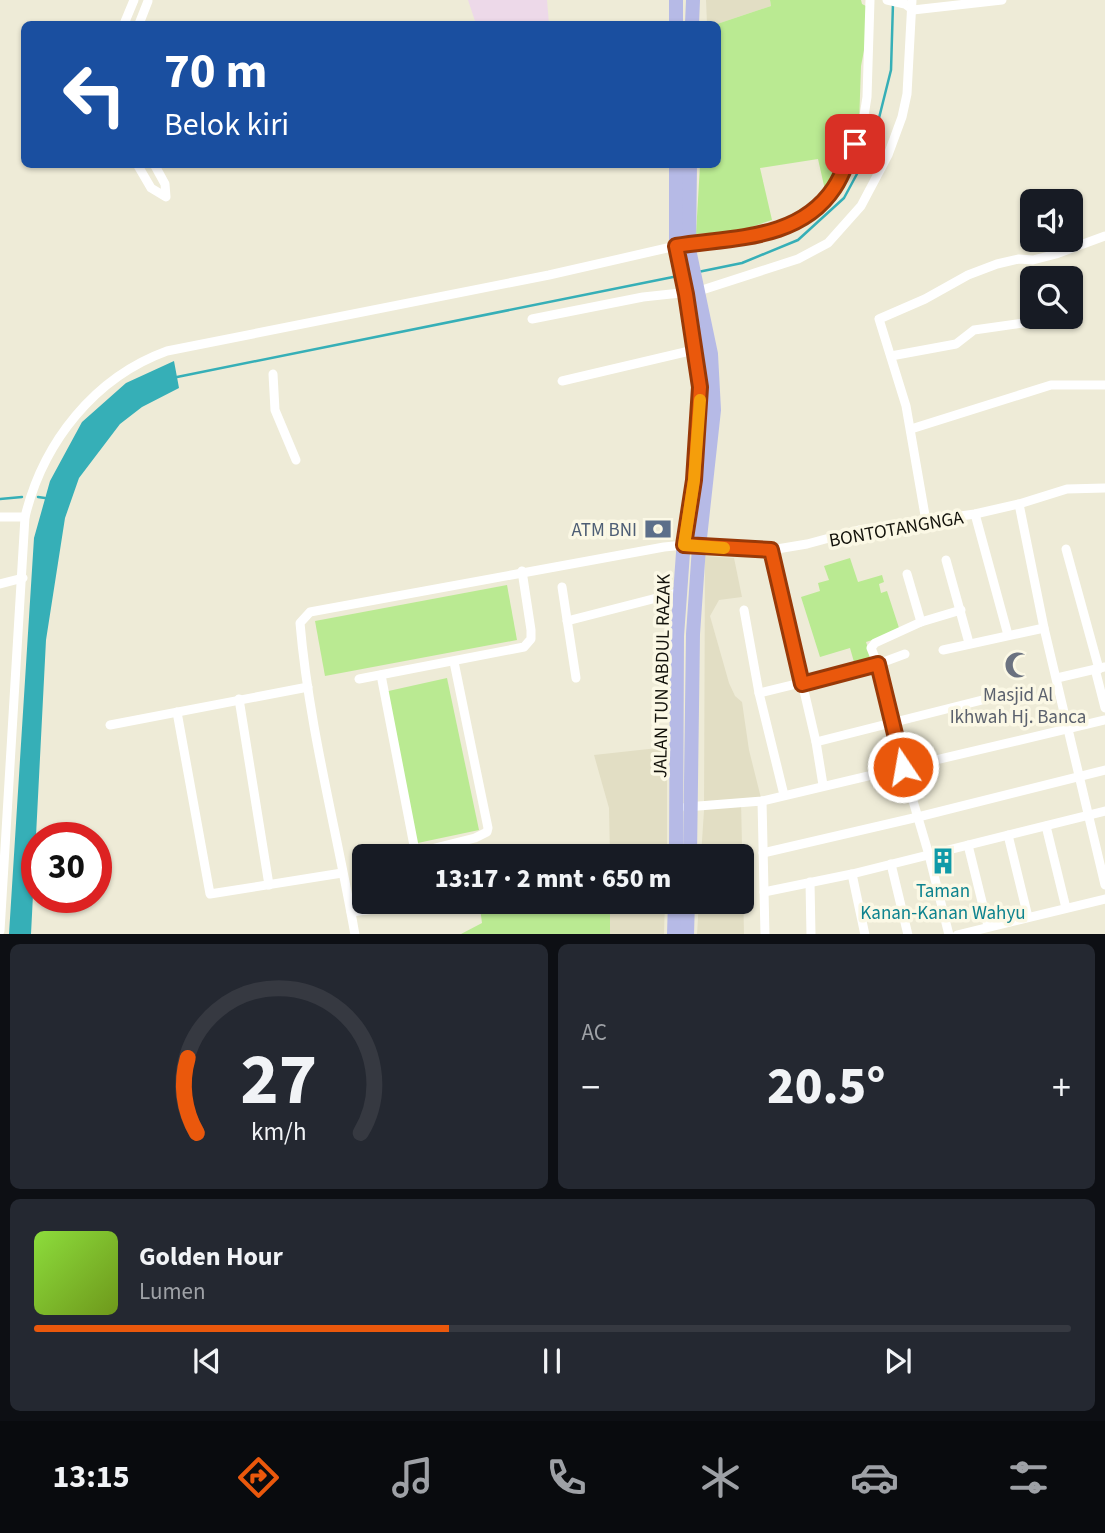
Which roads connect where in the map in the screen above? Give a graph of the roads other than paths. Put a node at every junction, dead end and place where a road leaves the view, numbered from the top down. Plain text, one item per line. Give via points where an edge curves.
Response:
1 (134, 0) edge
2 (147, 0) edge
3 (155, 0) edge
4 (676, 0) edge
5 (693, 0) edge
6 (870, 0) edge
7 (887, 0) edge
8 (1002, 0) edge
9 (908, 3) edge
10 (125, 21) edge
11 (140, 21) edge
12 (676, 21) edge
13 (692, 21) edge
14 (139, 168) edge
15 (156, 168) edge
16 (676, 168) edge
17 (690, 168) edge
18 (1105, 236) edge
19 (682, 248) junction
20 (692, 289) junction
21 (533, 319) dead end
22 (1020, 323) edge
23 (703, 348) junction
24 (891, 356) junction
25 (273, 373) dead end
26 (562, 381) dead end
27 (1105, 385) edge
28 (911, 429) junction
29 (296, 460) dead end
30 (1105, 488) edge
31 (1019, 504) junction
32 (975, 514) junction
33 (0, 517) edge
34 (25, 517) junction
35 (926, 521) junction
36 (684, 545) junction
37 (699, 547) junction
38 (1066, 549) dead end
39 (771, 550) junction
40 (946, 560) dead end
41 (522, 571) junction
42 (907, 574) dead end
43 (23, 578) junction
44 (0, 584) edge
45 (562, 587) dead end
46 (680, 592) junction
47 (744, 610) dead end
48 (961, 610) junction
49 (567, 621) junction
50 (921, 622) junction
51 (1044, 628) junction
52 (1008, 635) junction
53 (969, 643) junction
54 (943, 650) dead end
55 (905, 654) dead end
56 (454, 662) junction
57 (878, 664) junction
58 (1100, 668) edge
59 (381, 675) junction
60 (576, 678) dead end
61 (1057, 678) junction
62 (359, 680) dead end
63 (802, 684) junction
64 (308, 687) junction
65 (759, 693) junction
66 (995, 697) dead end
67 (239, 699) junction
68 (1105, 708) edge
69 (177, 712) junction
70 (1105, 719) edge
71 (893, 723) junction
72 (110, 725) dead end
73 (1069, 728) junction
74 (816, 742) junction
75 (903, 767) junction
76 (1105, 770) edge
77 (1079, 776) junction
78 (823, 785) junction
79 (784, 795) junction
80 (762, 801) junction
81 (685, 807) junction
82 (1105, 811) edge
83 (1088, 815) junction
84 (918, 817) junction
85 (1046, 826) junction
86 (1008, 835) junction
87 (413, 844) edge
88 (452, 844) edge
89 (678, 844) edge
90 (689, 844) edge
91 (968, 845) junction
92 (763, 853) junction
93 (929, 855) junction
94 (891, 864) junction
95 (342, 873) junction
96 (852, 874) junction
97 (810, 882) junction
98 (269, 884) junction
99 (1105, 885) edge
100 (764, 892) junction
101 (210, 894) junction
102 (198, 896) dead end
103 (1105, 898) edge
104 (1066, 908) junction
105 (351, 912) joint
106 (675, 914) edge
107 (688, 914) edge
108 (1028, 917) junction
109 (988, 926) junction
110 (0, 931) edge
111 (355, 934) edge
112 (674, 934) edge
113 (687, 934) edge
114 (765, 934) edge
115 (811, 934) edge
116 (865, 934) edge
117 (908, 934) edge
118 (949, 934) edge
119 (957, 934) edge

1 - 10 street
2 - 3 street
2 - 11 street
4 - 12 main road
5 - 13 main road
6 - 19 street via 863,122 835,187 793,224
7 - 9 street
8 - 9 street
9 - 20 street via 905,106 888,155 861,206 838,234 810,254
14 - 15 street via 151,188 166,197
16 - 19 main road
17 - 19 main road
18 - 24 street via 1033,260 997,264 883,316 879,324
19 - 20 main road, JALAN TUN ABDUL RAZAK
19 - 34 street via 153,356 107,383 76,415 42,468
20 - 21 street
20 - 23 main road, JALAN TUN ABDUL RAZAK
22 - 24 street via 974,330 956,344
23 - 26 street
23 - 36 main road, JALAN TUN ABDUL RAZAK via 694,480
23 - 37 main road, JALAN TUN ABDUL RAZAK via 714,410
24 - 28 street
25 - 29 street via 275,410
27 - 28 street via 1051,385
28 - 35 street
30 - 31 street, BONTOTANGNGA via 1066,489
31 - 32 street, BONTOTANGNGA
31 - 51 street
32 - 35 street, BONTOTANGNGA
32 - 52 street
33 - 34 street
34 - 43 street
35 - 39 street, BONTOTANGNGA
36 - 37 street, BONTOTANGNGA
36 - 41 street, BONTOTANGNGA
36 - 46 main road, JALAN TUN ABDUL RAZAK
37 - 39 street, BONTOTANGNGA
37 - 81 main road, JALAN TUN ABDUL RAZAK
38 - 58 street
39 - 63 street
40 - 48 street
41 - 56 street via 531,630 528,643 519,650
41 - 64 street, BONTOTANGNGA via 310,612 300,623
42 - 50 street
43 - 44 street
43 - 110 street
45 - 49 street
46 - 49 street
46 - 81 main road, JALAN TUN ABDUL RAZAK via 677,636
47 - 65 street
48 - 50 street
48 - 53 street
49 - 60 street
50 - 57 street via 872,646
51 - 52 street
51 - 61 street
52 - 53 street
53 - 54 street
55 - 57 street
56 - 59 street
56 - 88 street via 488,828 482,836
57 - 63 street
57 - 71 street
58 - 61 street
58 - 68 street
59 - 62 street
59 - 87 street
61 - 73 street
63 - 65 street
63 - 74 street
64 - 67 street
64 - 95 street, BONTOTANGNGA
65 - 79 street
66 - 71 street
67 - 69 street
67 - 98 street
69 - 72 street
69 - 101 street
70 - 73 street
71 - 74 street
71 - 75 street
73 - 75 street
73 - 77 street
74 - 78 street
75 - 78 street
75 - 84 street
76 - 77 street
77 - 83 street
77 - 84 street
78 - 79 street
79 - 80 street
80 - 81 street
80 - 92 street
81 - 89 main road, JALAN TUN ABDUL RAZAK
81 - 90 main road, JALAN TUN ABDUL RAZAK
82 - 83 street
83 - 85 street
83 - 99 street
84 - 92 street
84 - 93 street
85 - 86 street
85 - 104 street
86 - 91 street
86 - 108 street
91 - 93 street
91 - 109 street
92 - 100 street
93 - 94 street
93 - 118 street
94 - 96 street
94 - 117 street
95 - 98 street
95 - 105 street, BONTOTANGNGA
96 - 97 street
96 - 116 street
97 - 100 street
97 - 115 street
98 - 101 street
100 - 114 street
101 - 102 street
103 - 104 street
104 - 108 street
105 - 111 street, BONTOTANGNGA
106 - 112 main road
107 - 113 main road
108 - 109 street
109 - 119 street

